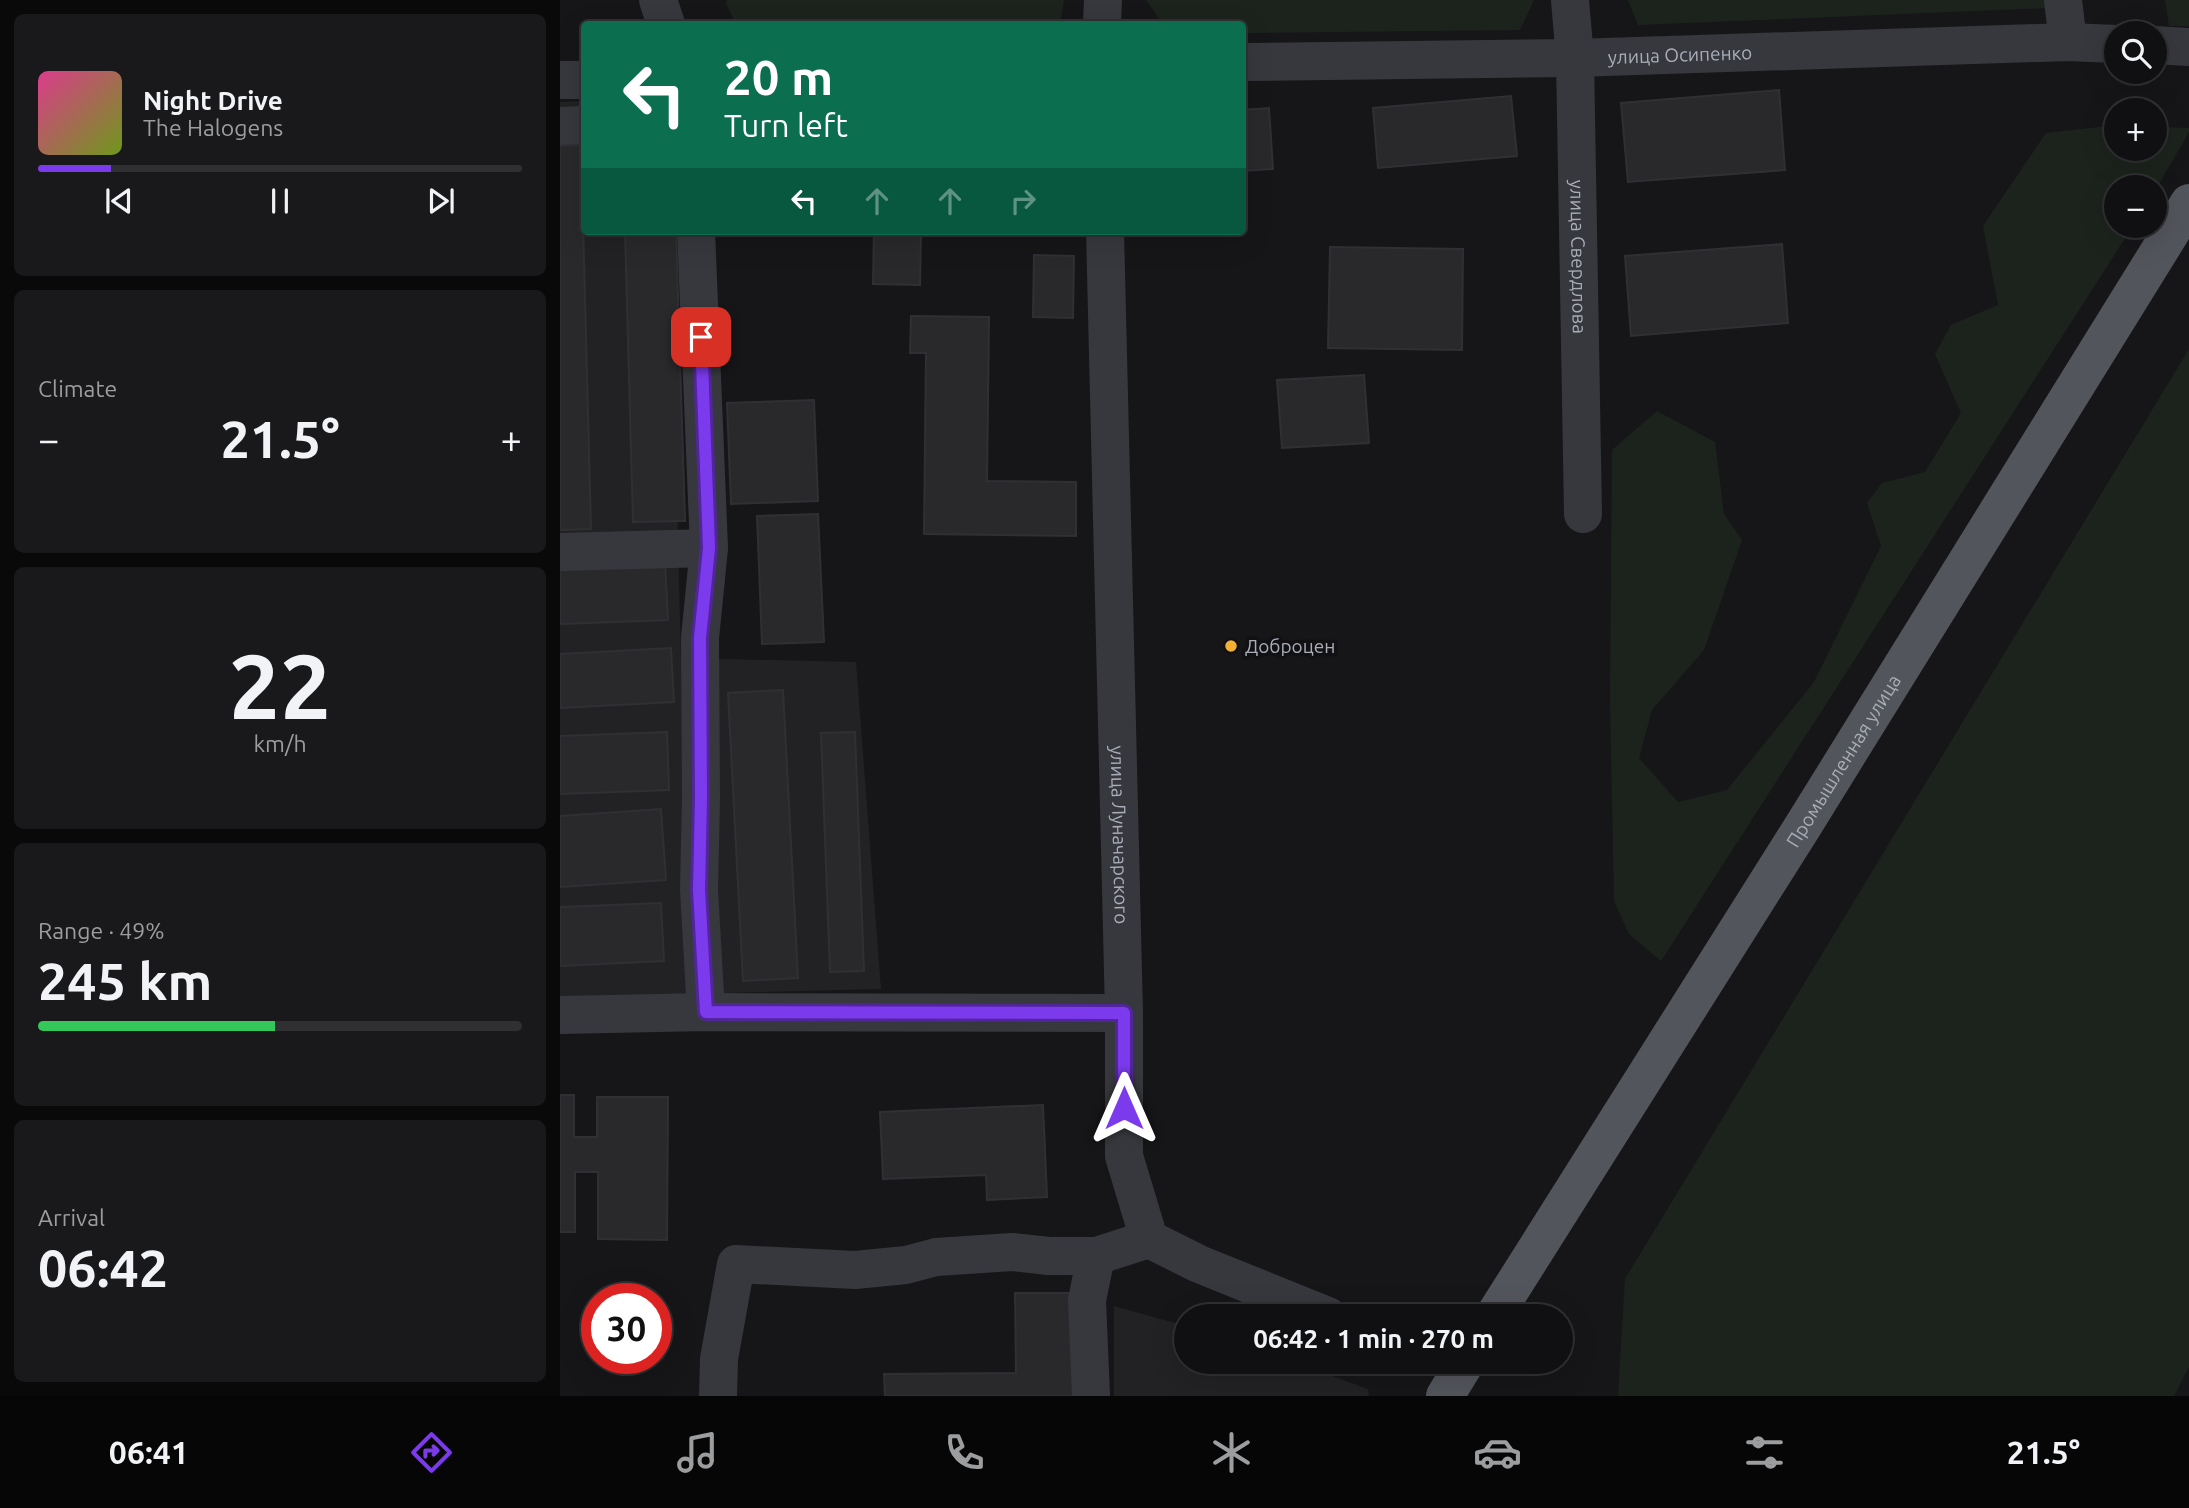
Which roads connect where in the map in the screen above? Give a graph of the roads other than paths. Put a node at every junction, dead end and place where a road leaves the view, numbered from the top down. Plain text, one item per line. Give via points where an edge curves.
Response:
1 (658, 0) edge
2 (1103, 0) edge
3 (1570, 0) edge
4 (2063, 0) edge
5 (665, 21) edge
6 (1102, 21) edge
7 (2068, 42) junction
8 (2104, 44) edge
9 (2167, 46) edge
10 (2189, 47) edge
11 (1575, 58) junction
12 (1246, 62) edge
13 (560, 80) edge
14 (581, 80) edge
15 (581, 125) edge
16 (560, 126) edge
17 (2189, 203) edge
18 (696, 235) edge
19 (1105, 235) edge
20 (1583, 514) dead end
21 (709, 548) junction
22 (560, 552) edge
23 (706, 1012) junction
24 (1124, 1013) junction
25 (560, 1015) edge
26 (1149, 1239) junction
27 (1096, 1256) junction
28 (1298, 1304) edge
29 (1502, 1304) edge
30 (718, 1396) edge
31 (1091, 1396) edge

1 - 5 street
2 - 6 street
3 - 11 street, улица Свердлова
4 - 7 street
7 - 8 street, улица Осипенко
7 - 11 street, улица Осипенко
9 - 10 street
11 - 12 street, улица Осипенко
11 - 20 street, улица Свердлова
13 - 14 street
15 - 16 street
17 - 29 main road, Промышленная улица
18 - 21 street
19 - 24 street, улица Луначарского
21 - 22 street
21 - 23 street via 700,638 699,890
23 - 24 street
23 - 25 street
24 - 26 street, улица Луначарского via 1124,1156
26 - 27 street
26 - 28 street
27 - 30 street via 1012,1252 936,1257 855,1270 736,1264 719,1359
27 - 31 street via 1087,1300

